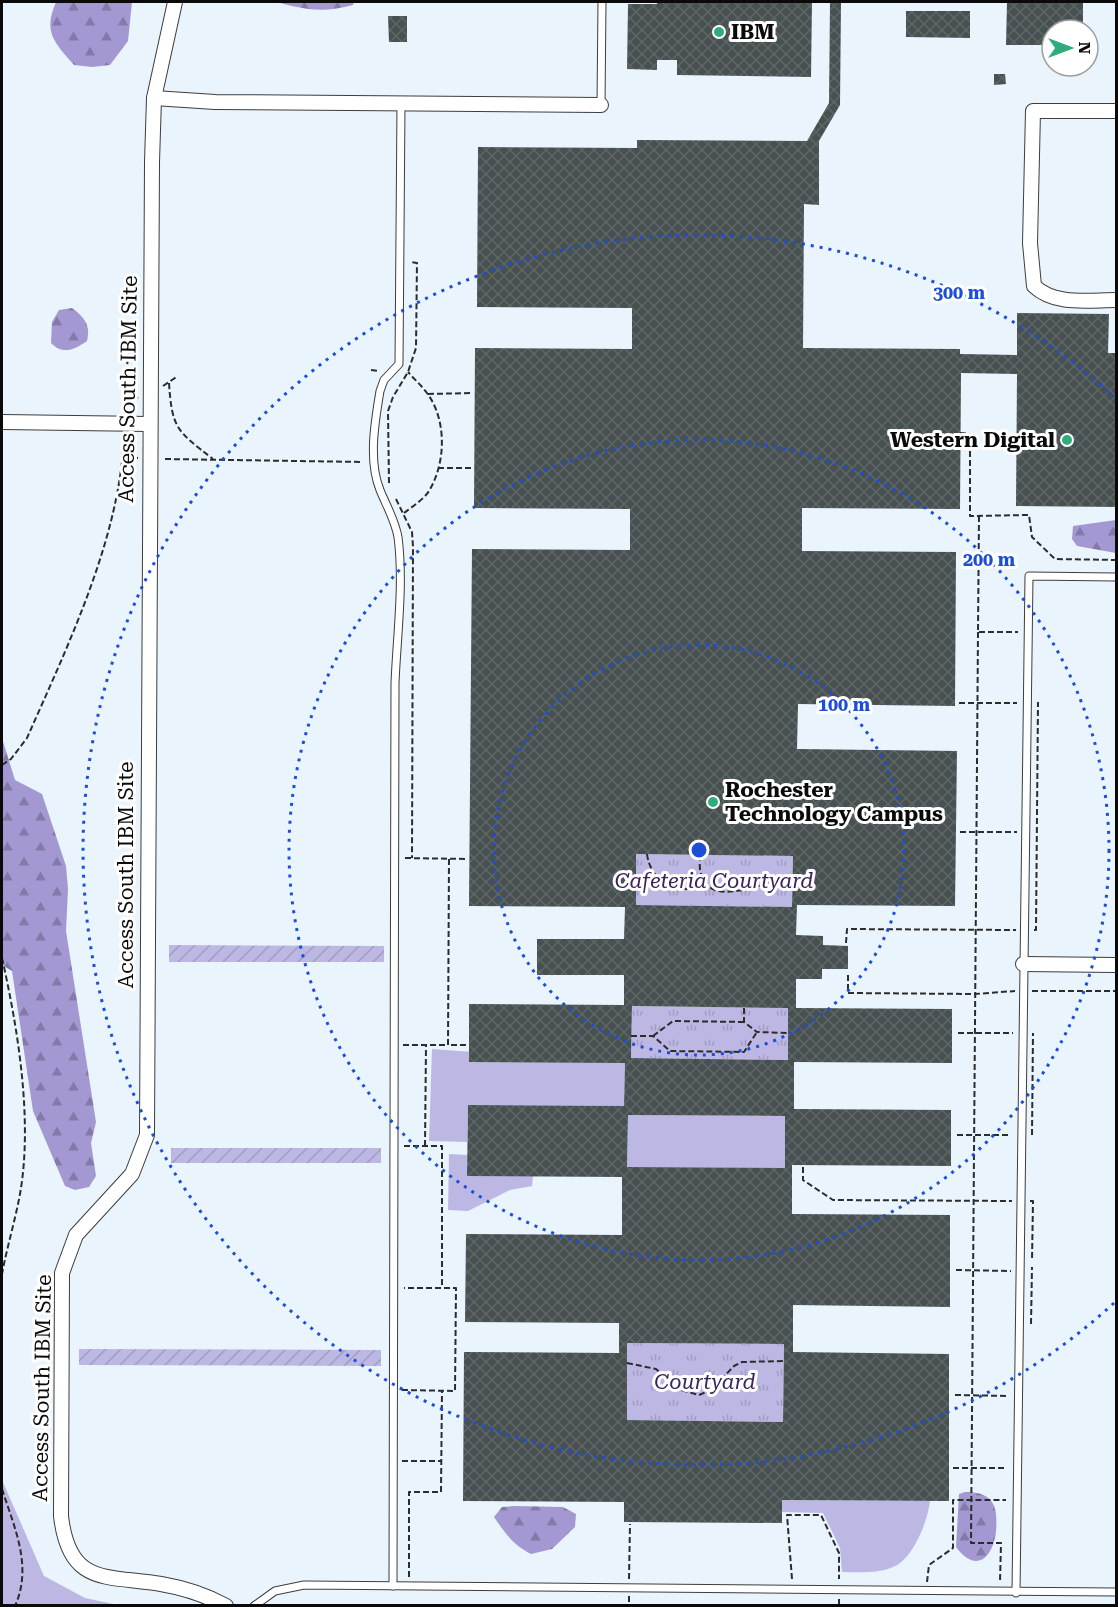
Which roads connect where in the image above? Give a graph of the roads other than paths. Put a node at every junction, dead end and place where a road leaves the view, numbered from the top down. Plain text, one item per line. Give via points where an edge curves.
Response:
1 (175, 2) edge
2 (602, 2) edge
3 (154, 98) junction
4 (401, 104) junction
5 (601, 105) joint
6 (1116, 111) edge
7 (1116, 300) edge
8 (2, 422) edge
9 (148, 424) junction
10 (1116, 577) edge
11 (1023, 964) junction
12 (1116, 965) edge
13 (393, 1586) junction
14 (1116, 1592) edge
15 (1016, 1593) junction
16 (226, 1605) edge
17 (254, 1605) edge

1 - 3 street, Access South IBM Site
2 - 5 lane
3 - 4 street
3 - 9 street, Access South IBM Site
4 - 5 street
4 - 13 lane via 399,364 380,390 374,462 380,490 397,531 399,562 395,683
6 - 7 street via 1033,111 1030,243 1034,286 1051,297 1066,300
8 - 9 street
9 - 16 street, Access South IBM Site via 147,1135 132,1174 76,1235 62,1273 61,1516 64,1539 74,1559 95,1576 160,1584 208,1596
10 - 11 lane via 1029,576
11 - 12 street
11 - 15 lane
13 - 15 lane
13 - 17 lane via 290,1587 275,1591
14 - 15 lane

